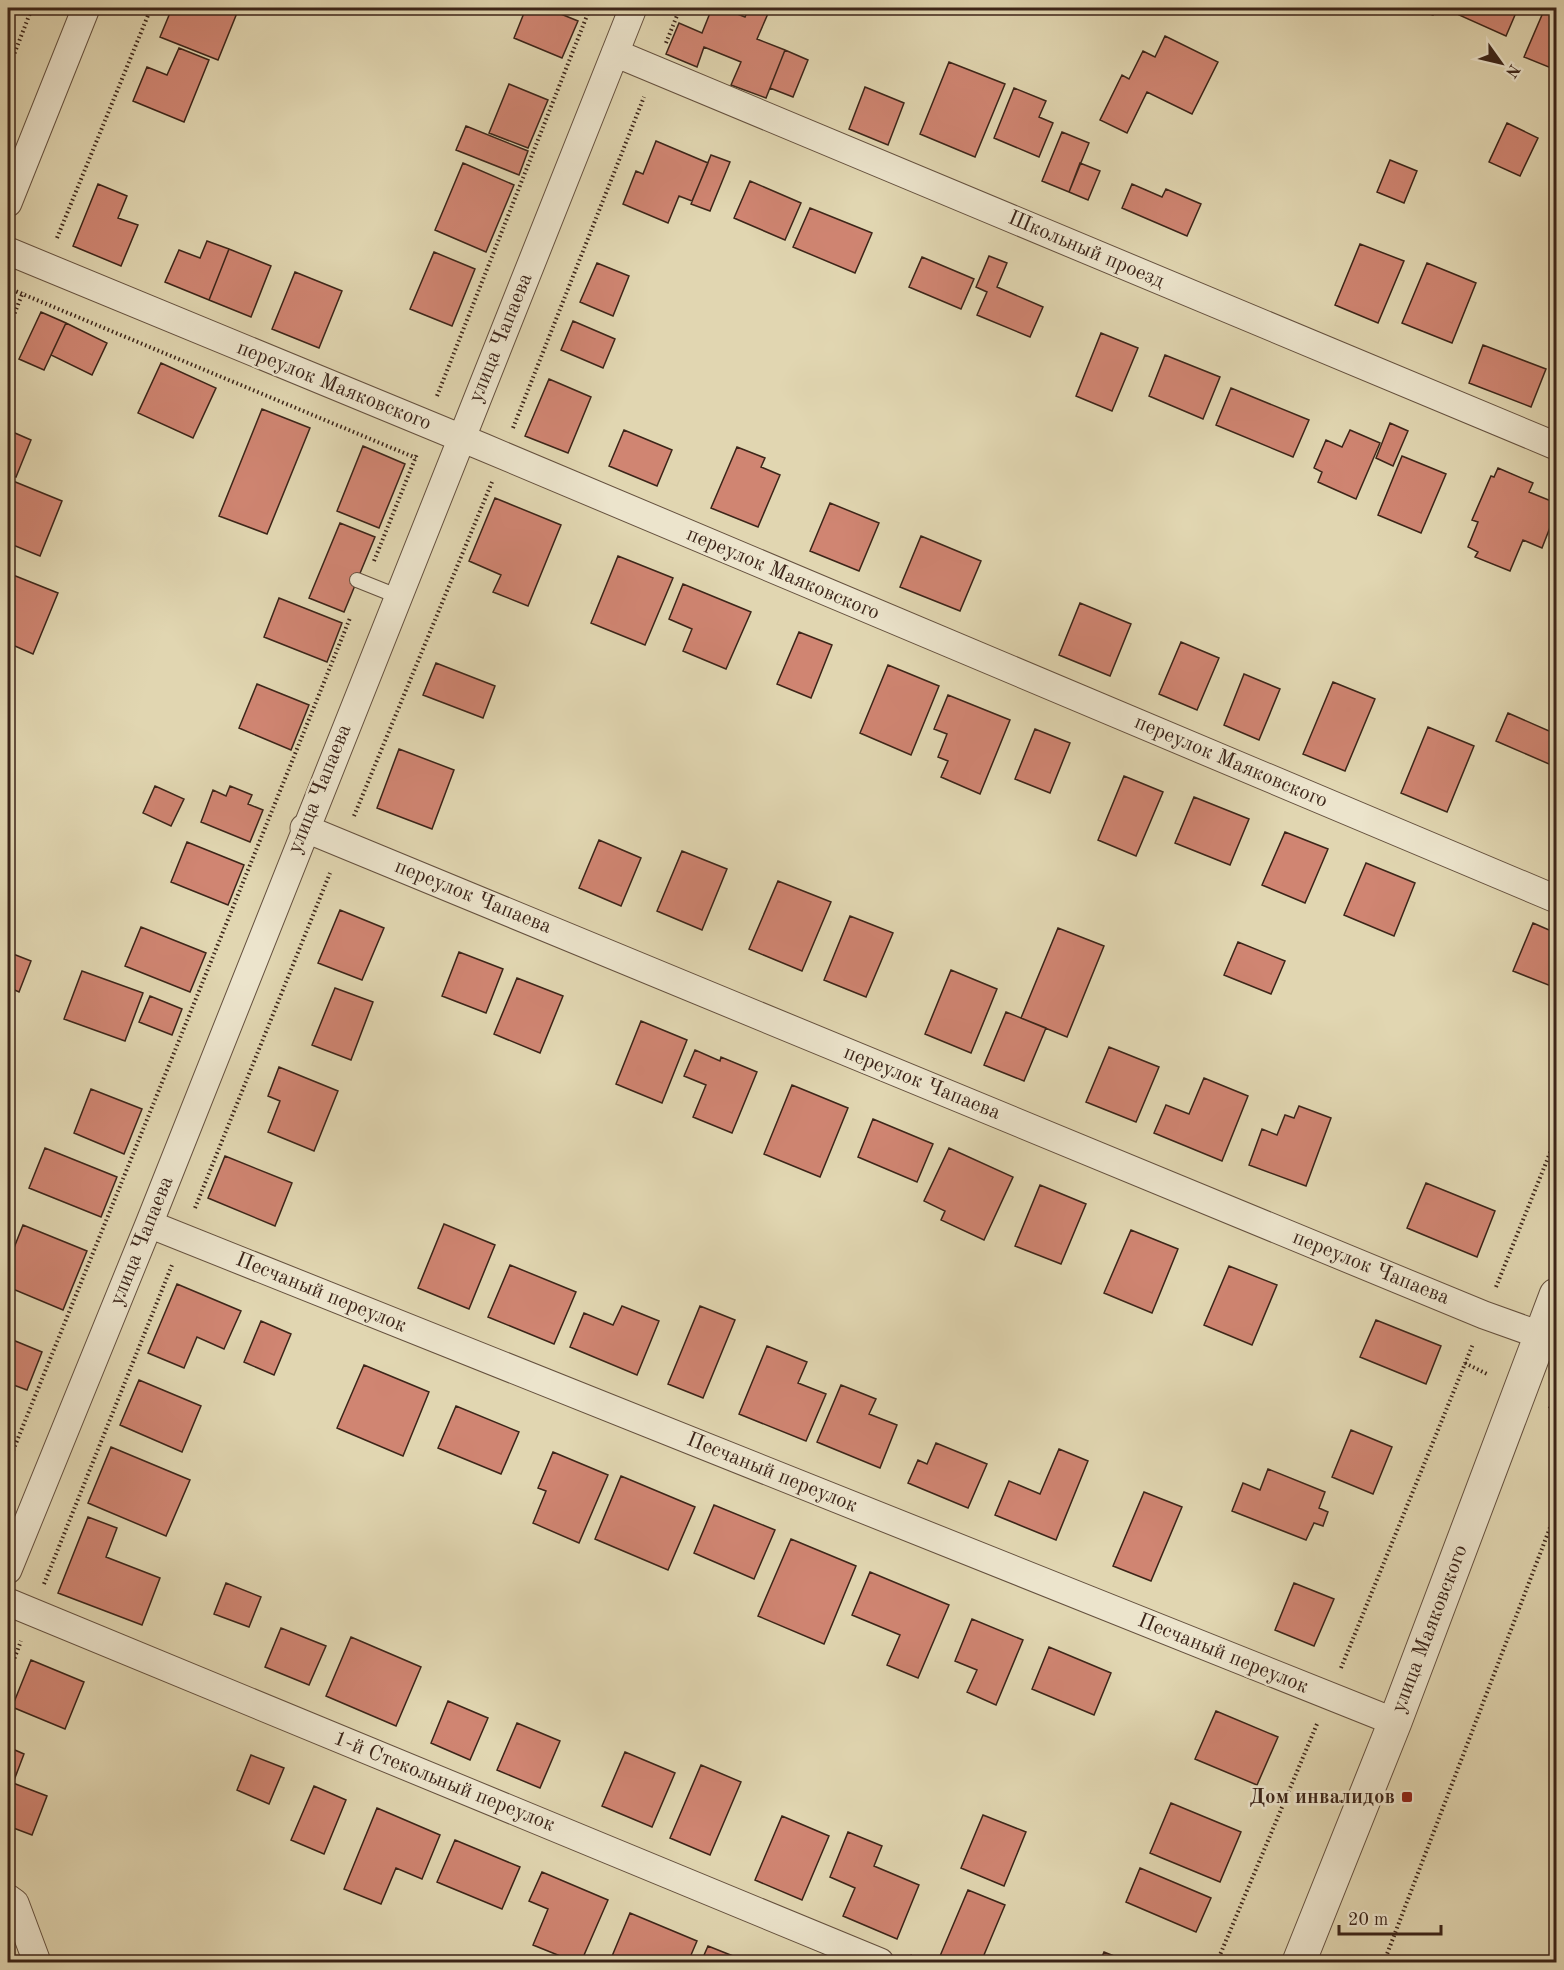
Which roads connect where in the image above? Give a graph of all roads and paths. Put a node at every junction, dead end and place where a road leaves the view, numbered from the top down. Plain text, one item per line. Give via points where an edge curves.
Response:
1 (32, 8) edge
2 (86, 8) edge
3 (151, 8) edge
4 (590, 8) edge
5 (633, 8) edge
6 (615, 53) junction
7 (8, 70) edge
8 (8, 203) edge
9 (55, 242) dead end
10 (8, 251) edge
11 (36, 263) junction
12 (8, 288) edge
13 (22, 294) junction
14 (8, 330) edge
15 (425, 424) junction
16 (460, 438) junction
17 (1557, 446) edge
18 (416, 458) junction
19 (447, 471) junction
20 (490, 486) dead end
21 (373, 562) dead end
22 (357, 580) dead end
23 (397, 596) junction
24 (350, 618) dead end
25 (304, 828) junction
26 (1557, 899) edge
27 (1557, 1138) edge
28 (149, 1224) junction
29 (1557, 1295) edge
30 (1484, 1315) junction
31 (1548, 1338) edge
32 (8, 1463) edge
33 (1557, 1512) edge
34 (8, 1570) edge
35 (8, 1602) edge
36 (1329, 1696) junction
37 (1395, 1722) junction
38 (8, 1898) edge
39 (37, 1962) edge
40 (880, 1962) edge
41 (1217, 1962) edge
42 (1299, 1962) edge
43 (1384, 1962) edge

1 - 7 path
2 - 8 street
3 - 9 path
4 - 15 path
5 - 6 street, улица Чапаева
6 - 16 street, улица Чапаева
6 - 17 street, Школьный проезд
10 - 11 street, переулок Маяковского
11 - 13 path
11 - 15 street, переулок Маяковского
12 - 13 path
13 - 14 path
13 - 18 path
15 - 16 street, переулок Маяковского
15 - 18 path
16 - 19 street, улица Чапаева
16 - 26 street, переулок Маяковского
18 - 19 path
18 - 21 path
19 - 20 path
19 - 23 street, улица Чапаева
22 - 23 lane
23 - 25 street, улица Чапаева
24 - 32 path
25 - 28 street, улица Чапаева
25 - 30 street, переулок Чапаева
27 - 30 path
28 - 34 street, улица Чапаева
28 - 36 street, Песчаный переулок
29 - 31 street, улица Маяковского
30 - 31 street, переулок Чапаева
30 - 36 path
31 - 37 street, улица Маяковского
33 - 43 path
35 - 40 street, 1-й Стекольный переулок
36 - 37 street, Песчаный переулок
36 - 41 path
37 - 42 street, улица Маяковского
38 - 39 street via 15,1903

